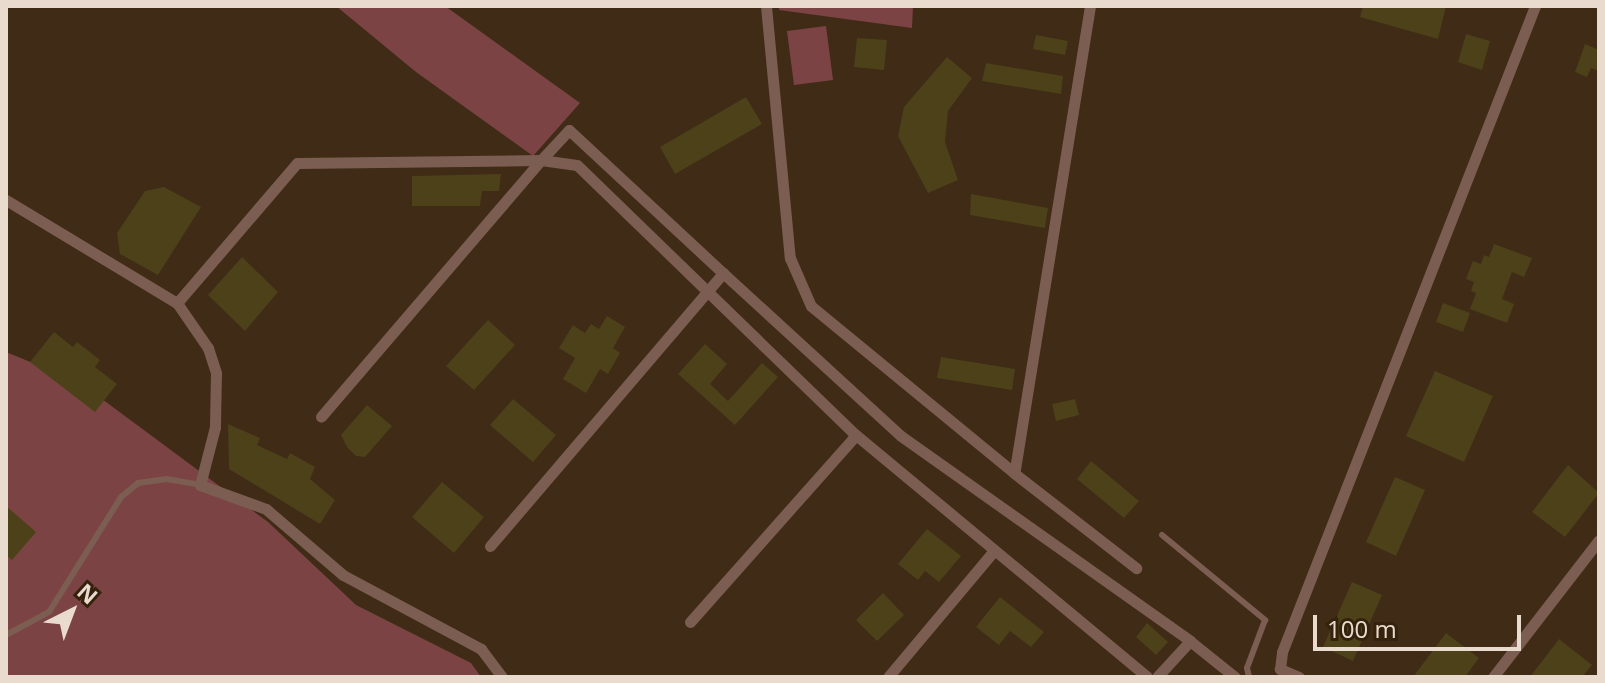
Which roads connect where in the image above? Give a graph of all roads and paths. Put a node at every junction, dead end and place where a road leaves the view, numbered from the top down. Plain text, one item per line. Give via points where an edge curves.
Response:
1 (766, 6) edge
2 (1090, 6) edge
3 (1535, 6) edge
4 (541, 160) junction
5 (6, 200) edge
6 (723, 273) junction
7 (711, 292) junction
8 (177, 303) junction
9 (321, 417) dead end
10 (856, 435) junction
11 (1014, 473) junction
12 (200, 485) junction
13 (1162, 535) dead end
14 (1599, 540) edge
15 (490, 546) dead end
16 (993, 552) junction
17 (1136, 568) dead end
18 (690, 622) dead end
19 (6, 635) edge
20 (1190, 641) junction
21 (502, 677) edge
22 (888, 677) edge
23 (1147, 677) edge
24 (1157, 677) edge
25 (1235, 677) edge
26 (1249, 677) edge
27 (1299, 677) edge
28 (1493, 677) edge

1 - 11 street via 790,258 811,306
2 - 11 street
3 - 27 street via 1282,652 1280,669
4 - 6 street via 569,130
4 - 7 street via 577,165
4 - 8 street via 297,163
4 - 9 street
5 - 8 street
6 - 7 street
6 - 20 street via 901,436
7 - 10 street
7 - 15 street
8 - 12 street via 208,348 216,373 215,427
10 - 16 street
10 - 18 street
11 - 17 street
12 - 19 lane via 167,479 138,483 121,497 49,612
12 - 21 street via 266,509 343,575 481,649
13 - 26 lane via 1265,620 1247,668
14 - 28 street
16 - 22 street
16 - 23 street
20 - 24 street
20 - 25 street

